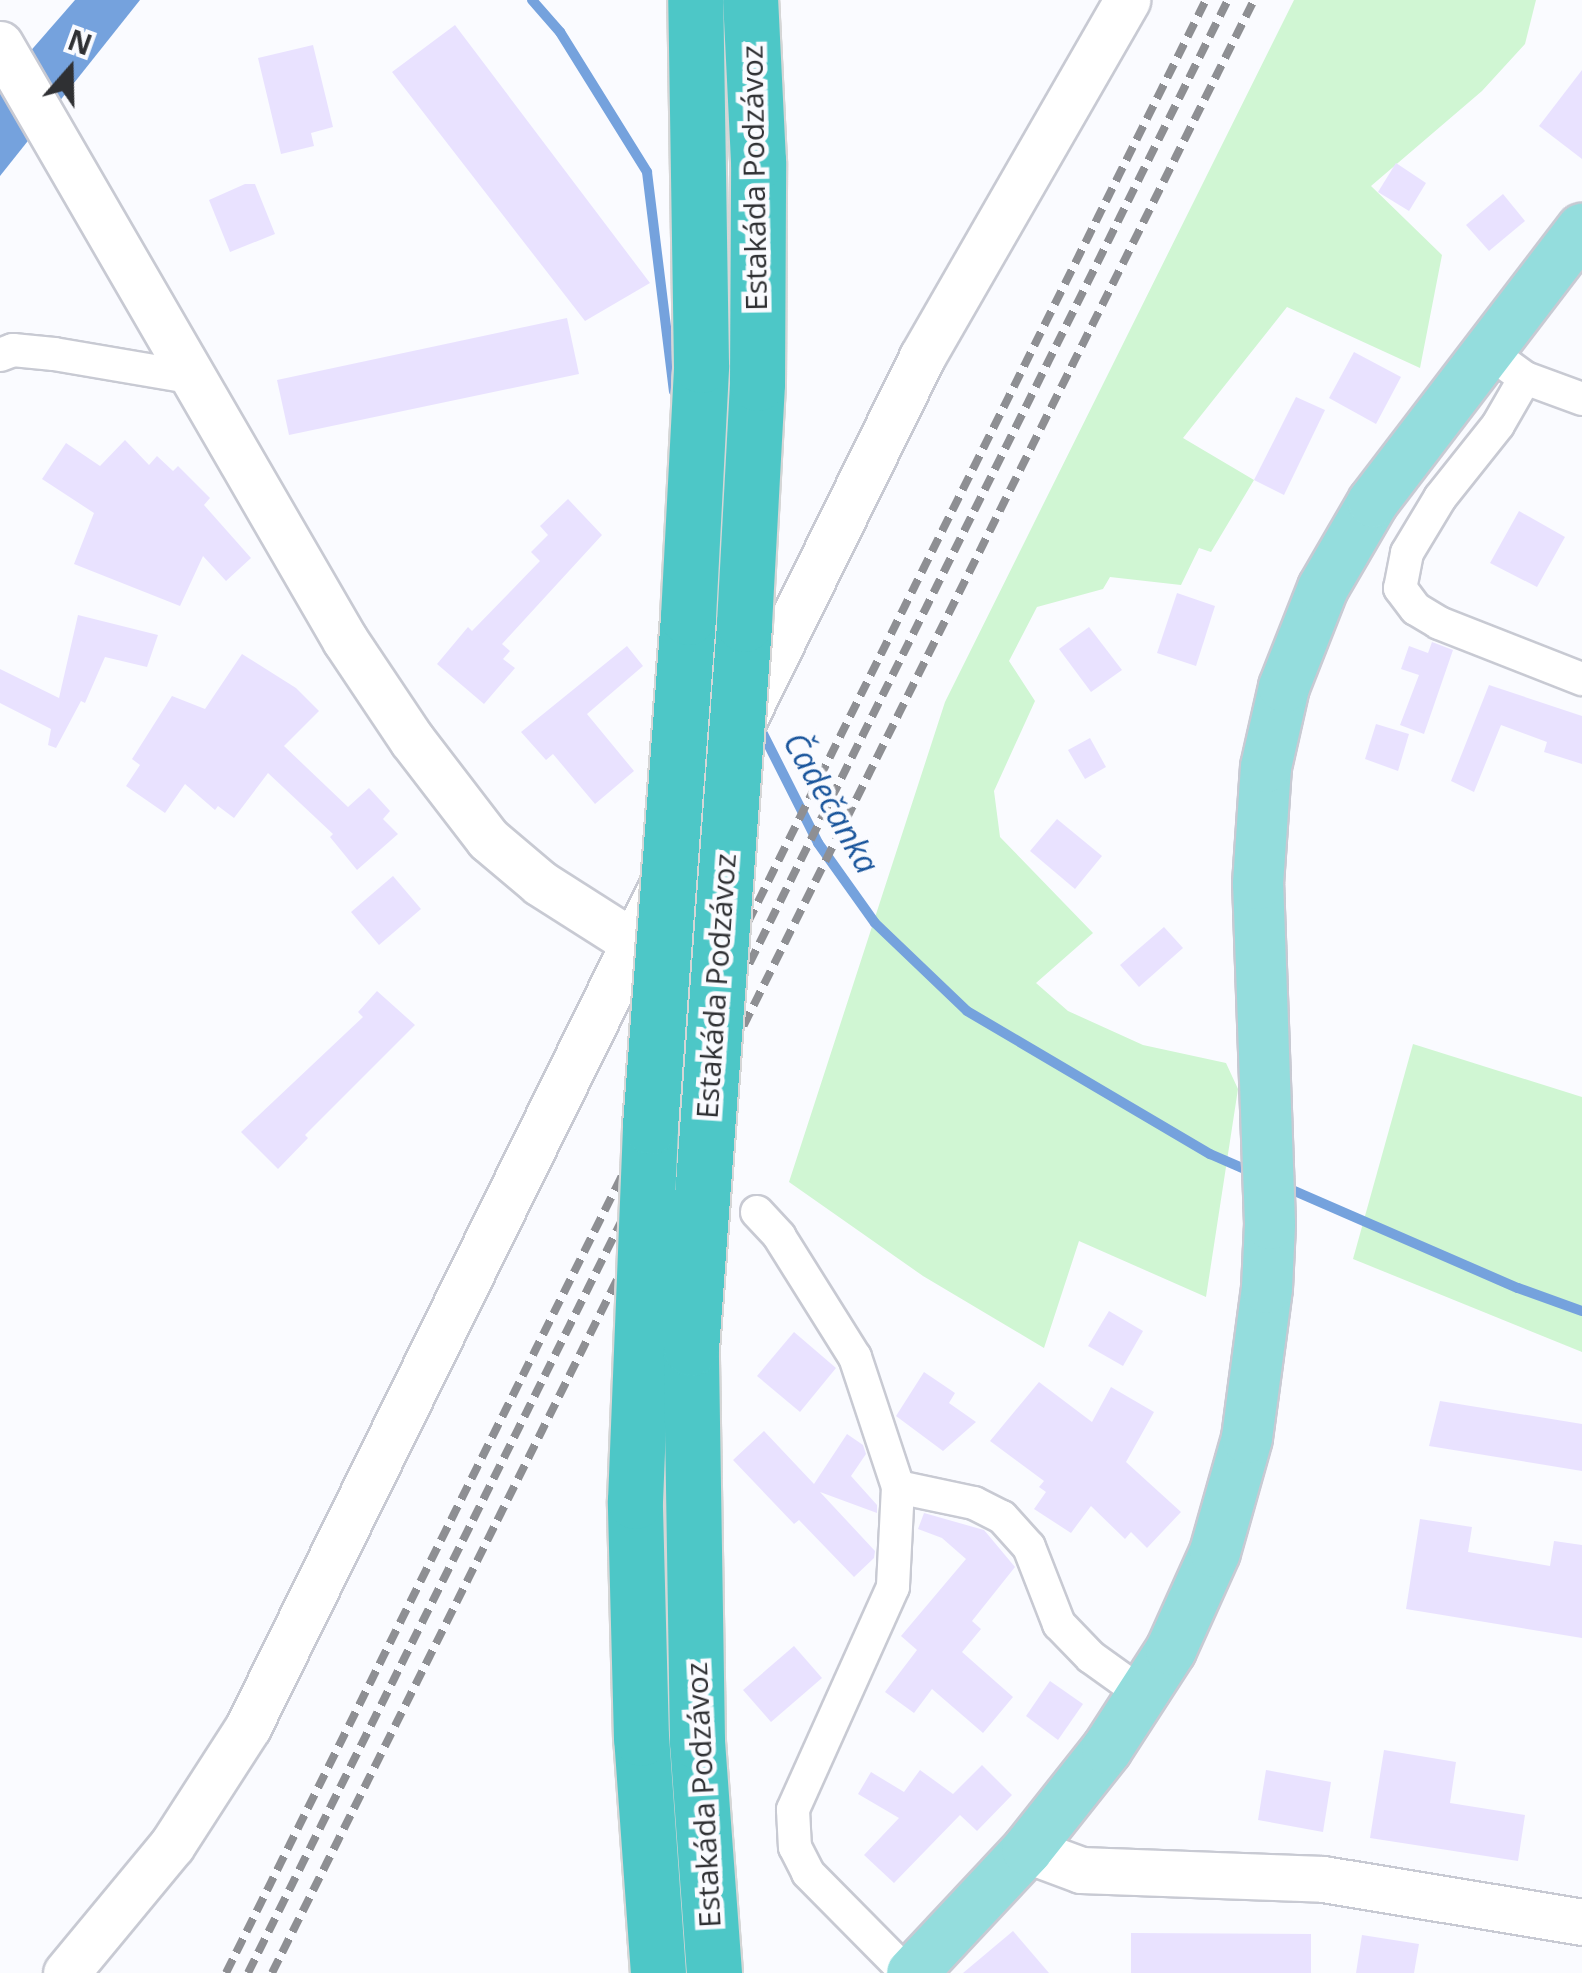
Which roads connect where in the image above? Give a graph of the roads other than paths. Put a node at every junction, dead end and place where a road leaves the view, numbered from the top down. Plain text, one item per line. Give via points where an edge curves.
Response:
1 (695, 0) edge
2 (750, 0) edge
3 (1127, 0) edge
4 (0, 44) edge
5 (1582, 229) edge
6 (0, 355) edge
7 (1506, 364) junction
8 (195, 378) junction
9 (1582, 398) edge
10 (1582, 678) edge
11 (631, 941) junction
12 (757, 1212) dead end
13 (898, 1487) junction
14 (1144, 1695) junction
15 (1028, 1850) junction
16 (1582, 1922) edge
17 (66, 1973) edge
18 (658, 1973) edge
19 (714, 1973) edge
20 (909, 1973) edge

1 - 18 highway, Estakáda Podzávoz, bridge via 702,365 650,1126 636,1482 641,1738
2 - 19 highway, Estakáda Podzávoz, bridge via 758,161 756,402 691,1348 697,1741
3 - 11 street, bridge via 922,357
4 - 8 street
5 - 7 main road
6 - 8 street via 54,354
7 - 9 street
7 - 10 street via 1498,425 1423,526 1407,553 1400,588 1438,623
7 - 14 main road via 1408,454 1343,550 1284,687 1260,817 1270,1224 1262,1347 1238,1480 1192,1608
8 - 11 street via 344,640 450,793 488,839 540,883
11 - 17 street via 248,1727 172,1845
12 - 13 street via 855,1357
13 - 14 street via 974,1503 1002,1517 1029,1547 1060,1624 1091,1657
13 - 20 street via 893,1586 793,1810 795,1847 808,1872
14 - 15 main road
15 - 16 street via 1080,1870 1322,1879
15 - 20 main road

